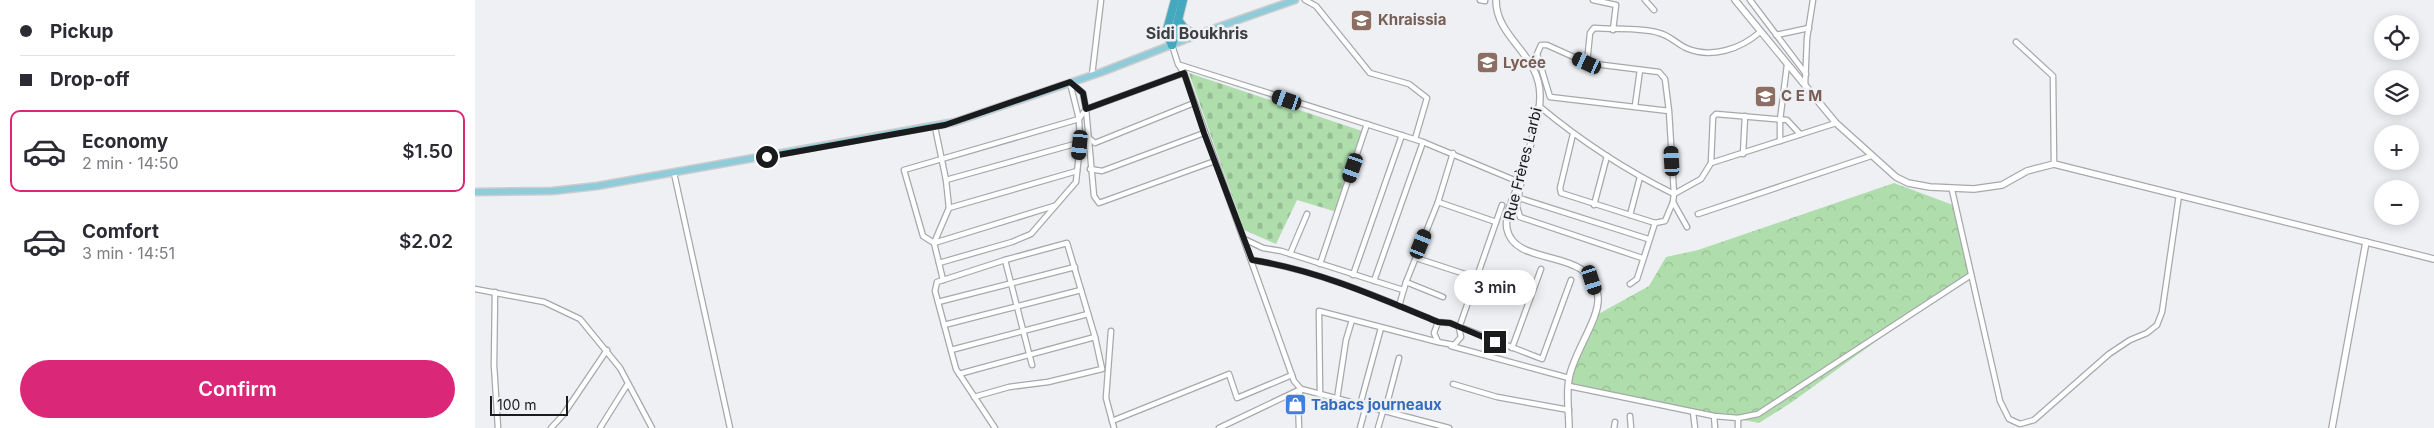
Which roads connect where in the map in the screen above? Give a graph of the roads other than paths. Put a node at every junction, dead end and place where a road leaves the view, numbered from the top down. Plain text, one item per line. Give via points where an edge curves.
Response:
1 (1101, 0) edge
2 (1175, 0) edge
3 (1183, 0) edge
4 (1295, 0) edge
5 (1305, 0) edge
6 (1496, 0) edge
7 (1593, 0) edge
8 (1645, 0) edge
9 (1735, 0) edge
10 (1752, 0) edge
11 (1813, 0) edge
12 (1654, 10) dead end
13 (1178, 20) junction
14 (1809, 28) junction
15 (1613, 30) junction
16 (1760, 32) junction
17 (1195, 35) junction
18 (1776, 35) junction
19 (2016, 42) dead end
20 (1172, 45) junction
21 (1587, 63) junction
22 (1178, 64) junction
23 (1787, 65) junction
24 (1640, 70) junction
25 (1184, 73) junction
26 (1806, 74) junction
27 (1092, 75) junction
28 (1070, 82) junction
29 (1805, 86) junction
30 (1540, 97) junction
31 (1551, 97) junction
32 (1194, 104) junction
33 (1539, 106) junction
34 (1635, 106) junction
35 (1086, 109) junction
36 (1669, 111) junction
37 (1745, 116) junction
38 (1079, 119) junction
39 (1780, 120) junction
40 (1837, 123) junction
41 (1367, 124) junction
42 (935, 127) junction
43 (1204, 133) junction
44 (1573, 134) junction
45 (1799, 134) junction
46 (1402, 135) junction
47 (1089, 139) junction
48 (1415, 139) junction
49 (1780, 141) junction
50 (1423, 142) junction
51 (1080, 145) junction
52 (1453, 153) junction
53 (1743, 154) junction
54 (1607, 156) junction
55 (1871, 156) junction
56 (941, 160) junction
57 (1215, 161) junction
58 (1711, 163) junction
59 (2054, 164) junction
60 (1091, 169) junction
61 (1077, 171) junction
62 (674, 173) junction
63 (1521, 173) junction
64 (1639, 177) junction
65 (946, 180) junction
66 (1519, 182) junction
67 (1952, 190) junction
68 (475, 192) edge
69 (1673, 194) junction
70 (2179, 195) junction
71 (1516, 197) junction
72 (1438, 202) junction
73 (1673, 202) junction
74 (1056, 205) junction
75 (1502, 205) dead end
76 (1594, 205) junction
77 (949, 208) junction
78 (1307, 214) dead end
79 (1698, 214) dead end
80 (1630, 215) junction
81 (1496, 222) junction
82 (1655, 223) junction
83 (1687, 228) dead end
84 (1244, 239) junction
85 (1648, 239) junction
86 (934, 242) junction
87 (2366, 242) junction
88 (1290, 254) junction
89 (1415, 258) junction
90 (1642, 258) junction
91 (2434, 259) edge
92 (1005, 260) junction
93 (1252, 260) junction
94 (939, 263) junction
95 (1320, 264) junction
96 (1075, 267) junction
97 (1541, 269) dead end
98 (1353, 275) junction
99 (1971, 276) junction
100 (1477, 278) junction
101 (943, 280) junction
102 (1571, 280) dead end
103 (1374, 281) junction
104 (1406, 282) junction
105 (1012, 283) junction
106 (1630, 284) dead end
107 (475, 289) edge
108 (1081, 290) junction
109 (1403, 290) junction
110 (495, 292) junction
111 (1443, 297) dead end
112 (938, 302) junction
113 (1018, 306) junction
114 (1399, 306) junction
115 (1088, 314) junction
116 (1352, 320) junction
117 (1438, 322) junction
118 (944, 325) junction
119 (1381, 328) junction
120 (1459, 328) junction
121 (1024, 331) junction
122 (1111, 331) dead end
123 (1095, 337) junction
124 (1438, 342) junction
125 (1512, 348) junction
126 (607, 350) junction
127 (951, 350) junction
128 (1029, 355) junction
129 (1399, 358) dead end
130 (1032, 365) dead end
131 (959, 374) junction
132 (1292, 375) junction
133 (1569, 378) junction
134 (1453, 384) dead end
135 (627, 385) junction
136 (1569, 386) junction
137 (1301, 390) junction
138 (1320, 394) junction
139 (974, 397) junction
140 (1337, 399) junction
141 (1360, 404) junction
142 (1366, 406) junction
143 (1569, 410) junction
144 (1384, 411) junction
145 (1693, 412) junction
146 (1630, 416) dead end
147 (1714, 416) junction
148 (1737, 418) junction
149 (1112, 421) junction
150 (2020, 426) edge
151 (498, 428) edge
152 (551, 428) edge
153 (600, 428) edge
154 (652, 428) edge
155 (730, 428) edge
156 (995, 428) edge
157 (1114, 428) edge
158 (1219, 428) edge
159 (1299, 428) edge
160 (1359, 428) edge
161 (1378, 428) edge
162 (1449, 428) edge
163 (1569, 428) edge
164 (1631, 428) edge
165 (1695, 428) edge
166 (1715, 428) edge
167 (1738, 428) edge
168 (2332, 428) edge

1 - 27 street
2 - 20 highway via 1166,33
3 - 13 highway
4 - 17 main road
5 - 48 street via 1316,6 1370,73 1409,84 1427,98
6 - 30 main road, Rue Frères Larbi via 1500,23 1537,73
7 - 15 street via 1616,5
8 - 12 street
9 - 16 main road
10 - 18 street
11 - 14 street
13 - 17 highway via 1183,28
13 - 20 highway
14 - 18 street
14 - 26 street
15 - 16 street via 1660,33 1686,48 1705,52 1728,50 1749,42
15 - 21 street via 1592,29
16 - 23 main road
17 - 20 main road
18 - 26 street
19 - 59 street via 2053,76
20 - 22 street
20 - 27 main road
21 - 24 street
21 - 31 street via 1541,45 1537,54
22 - 25 street
22 - 41 street
23 - 29 main road
23 - 39 street
24 - 34 street
24 - 36 street via 1655,70 1663,75
25 - 32 street
25 - 35 street
26 - 29 street
27 - 28 main road
28 - 35 street via 1083,93
28 - 38 street
28 - 42 main road
29 - 40 main road
30 - 31 street
30 - 33 main road, Rue Frères Larbi
31 - 34 street
32 - 43 street
32 - 47 street via 1095,143
33 - 44 street
33 - 63 main road, Rue Frères Larbi
34 - 36 street
35 - 38 street
35 - 47 street
36 - 69 street
37 - 39 street
37 - 53 street
37 - 58 street via 1714,114
38 - 51 street
38 - 56 street
39 - 45 street via 1791,122
39 - 49 street
40 - 45 street
40 - 55 main road
41 - 46 street
41 - 95 street
42 - 56 street
42 - 62 main road
43 - 57 street
43 - 60 street via 1102,171
44 - 54 street
44 - 76 street via 1559,191
45 - 49 street
46 - 48 street
46 - 98 street
47 - 51 street
47 - 60 street
48 - 50 street
49 - 53 street
50 - 52 street
50 - 103 street
51 - 61 street
51 - 65 street
52 - 66 street
52 - 72 street
53 - 58 street
54 - 64 street
54 - 76 street
55 - 67 main road via 1908,183
55 - 79 street
56 - 65 street
56 - 86 street via 904,170 923,236
57 - 60 street via 1099,203 1094,196
57 - 84 street
58 - 69 street via 1701,179
59 - 67 main road via 2027,171 2002,185
59 - 70 main road
61 - 74 street via 1076,182
61 - 77 street
62 - 68 main road via 597,186
62 - 155 street
63 - 66 main road, Rue Frères Larbi
63 - 71 street
64 - 69 street
64 - 80 street
65 - 77 street
66 - 71 main road, Rue Frères Larbi
67 - 99 street
69 - 73 street
70 - 87 main road
70 - 150 street via 2162,312 2157,325 2109,354 2034,420
71 - 85 street
71 - 90 street via 1520,217
71 - 133 main road, Rue Frères Larbi via 1508,215 1507,230 1515,244 1577,265 1592,280 1598,298
72 - 81 street
72 - 89 street
73 - 82 street via 1665,221
73 - 83 street
74 - 86 street
74 - 94 street via 1031,234
75 - 81 street
76 - 80 street
77 - 86 street
78 - 88 street
80 - 82 street
81 - 100 street
82 - 85 street
84 - 88 street via 1263,248
84 - 93 street
85 - 90 street
86 - 94 street
87 - 91 main road
87 - 168 main road
88 - 95 street
89 - 100 street
89 - 104 street
90 - 106 street via 1637,279
92 - 96 street via 1067,243
92 - 101 street
92 - 105 street
93 - 114 street via 1284,265
93 - 132 street
94 - 101 street
95 - 98 street
96 - 105 street
96 - 108 street
97 - 125 street
98 - 103 street
99 - 148 street via 1758,414
99 - 150 street via 2000,401 2009,420
100 - 120 street
101 - 112 street via 937,282
102 - 125 street via 1542,360
103 - 109 street
104 - 109 street
104 - 111 street
105 - 112 street
105 - 113 street
107 - 110 street
108 - 113 street
108 - 115 street
109 - 114 street
110 - 126 street via 544,302 580,319
110 - 151 street via 494,365
112 - 118 street
113 - 118 street
113 - 121 street
114 - 117 street
115 - 121 street
115 - 123 street
116 - 119 street
116 - 138 street via 1319,311
116 - 140 street
117 - 120 street
117 - 124 street via 1434,333
118 - 127 street
119 - 124 street
119 - 141 street
120 - 124 street via 1461,337 1454,346
120 - 125 street
121 - 127 street
121 - 128 street
122 - 149 street via 1106,398
123 - 128 street
123 - 139 street via 1101,369
124 - 133 street
126 - 135 street
126 - 152 street
127 - 131 street
128 - 130 street
128 - 131 street
129 - 144 street
131 - 139 street
132 - 137 street
132 - 149 street via 1237,398 1229,374
133 - 136 main road
134 - 143 street via 1497,397
135 - 153 street
135 - 154 street
136 - 143 main road
136 - 145 street
137 - 138 street
137 - 158 street
137 - 159 street
138 - 140 street
139 - 156 street
140 - 141 street
141 - 142 street
142 - 144 street
142 - 160 street
143 - 163 main road
144 - 161 street
144 - 162 street
145 - 147 street
145 - 165 street
146 - 164 street
147 - 148 street
147 - 166 street
148 - 167 street
149 - 157 street

